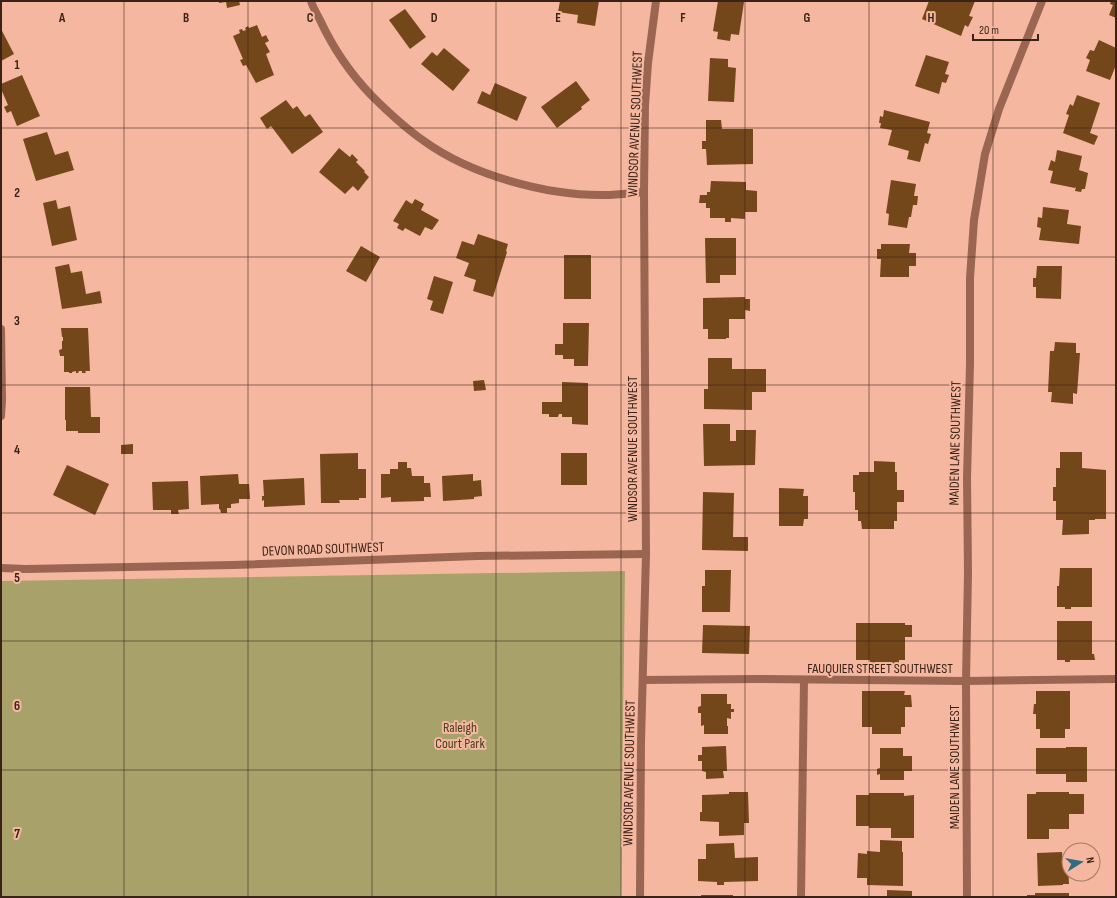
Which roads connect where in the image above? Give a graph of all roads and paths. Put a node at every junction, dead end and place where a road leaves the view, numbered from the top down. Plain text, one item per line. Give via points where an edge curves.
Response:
1 (311, 1) edge
2 (656, 1) edge
3 (1042, 1) edge
4 (644, 192) junction
5 (1, 329) edge
6 (1, 416) edge
7 (646, 554) junction
8 (1, 568) edge
9 (1116, 679) edge
10 (643, 680) junction
11 (804, 680) junction
12 (966, 681) junction
13 (640, 897) edge
14 (801, 897) edge
15 (967, 897) edge

1 - 4 street via 341,59 361,85 391,115 424,142 454,160 494,176 565,193 605,195
2 - 4 street, WINDSOR AVENUE SOUTHWEST via 646,91
3 - 12 street, MAIDEN LANE SOUTHWEST via 987,146 974,220 970,278
4 - 7 street, WINDSOR AVENUE SOUTHWEST
5 - 6 street
7 - 8 street, DEVON ROAD SOUTHWEST via 477,556 233,565
7 - 10 street, WINDSOR AVENUE SOUTHWEST
9 - 12 street, FAUQUIER STREET SOUTHWEST
10 - 11 street, FAUQUIER STREET SOUTHWEST
10 - 13 street, WINDSOR AVENUE SOUTHWEST
11 - 12 street, FAUQUIER STREET SOUTHWEST
11 - 14 street
12 - 15 street, MAIDEN LANE SOUTHWEST

